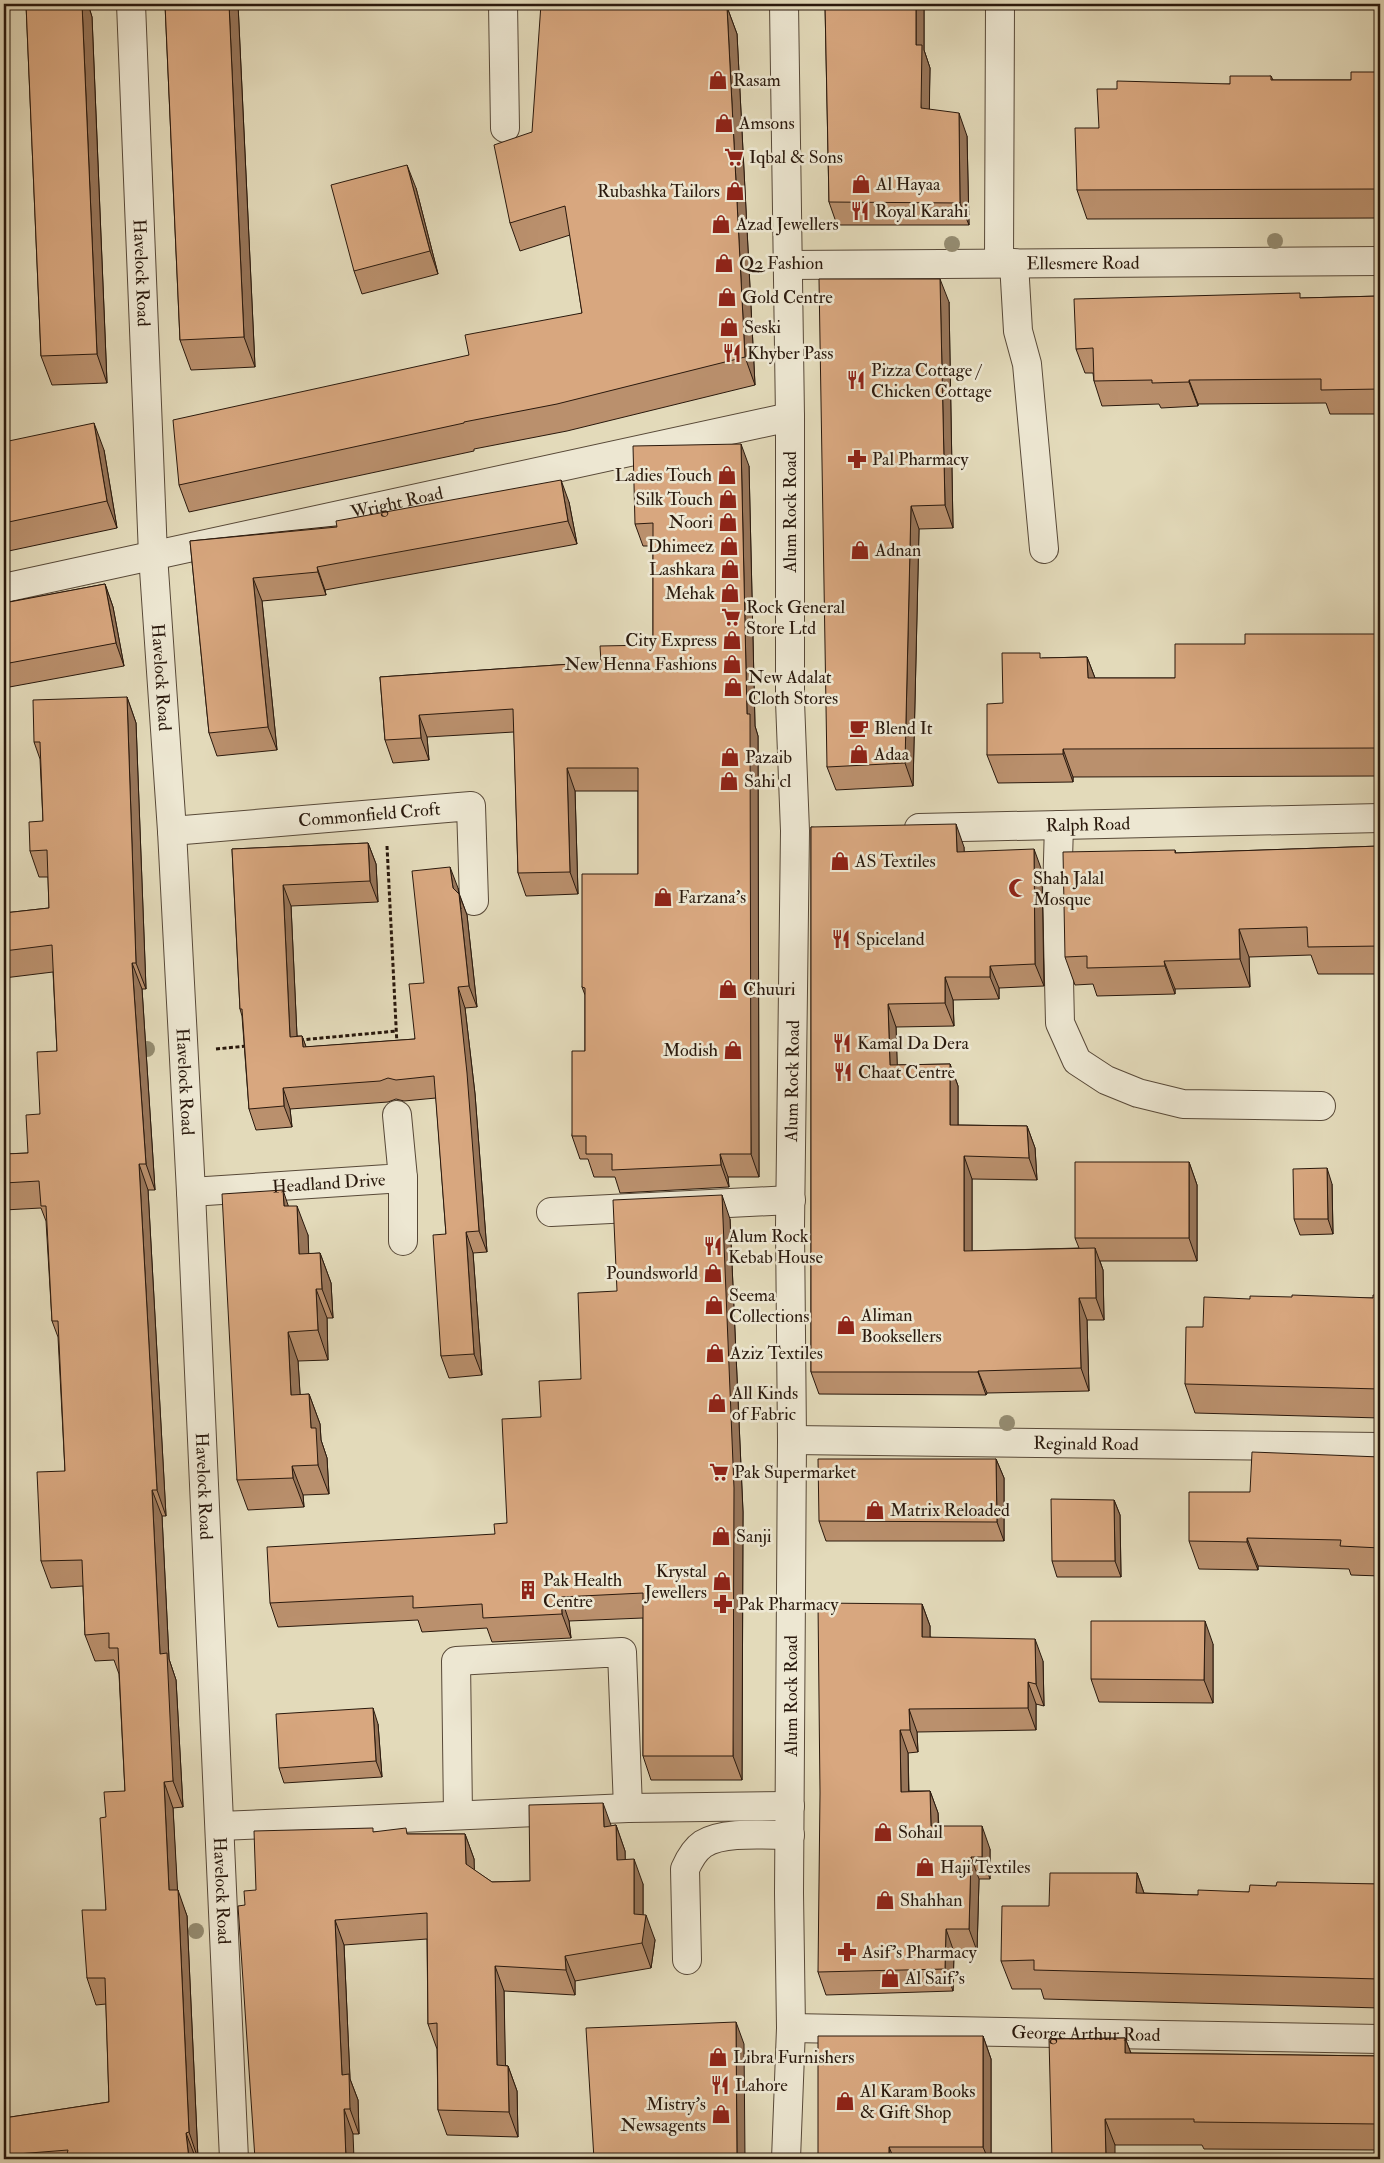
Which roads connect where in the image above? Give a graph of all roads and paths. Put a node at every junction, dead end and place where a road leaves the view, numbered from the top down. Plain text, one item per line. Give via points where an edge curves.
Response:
1 (131, 4) edge
2 (502, 4) edge
3 (784, 4) edge
4 (1000, 4) edge
5 (504, 128) dead end
6 (1380, 262) edge
7 (1007, 263) junction
8 (787, 265) junction
9 (790, 417) junction
10 (1044, 548) dead end
11 (153, 555) junction
12 (4, 588) edge
13 (386, 812) junction
14 (1380, 818) edge
15 (1059, 825) junction
16 (893, 829) edge
17 (824, 830) edge
18 (172, 831) junction
19 (795, 831) junction
20 (474, 901) dead end
21 (396, 1031) junction
22 (300, 1040) edge
23 (251, 1045) edge
24 (397, 1050) edge
25 (183, 1052) junction
26 (1321, 1106) dead end
27 (397, 1115) dead end
28 (404, 1178) junction
29 (191, 1192) junction
30 (791, 1200) junction
31 (550, 1212) dead end
32 (404, 1241) dead end
33 (792, 1440) junction
34 (1380, 1447) edge
35 (790, 1806) junction
36 (628, 1808) junction
37 (458, 1815) junction
38 (220, 1826) junction
39 (790, 1834) junction
40 (687, 1960) dead end
41 (792, 2028) junction
42 (1380, 2039) edge
43 (234, 2159) edge
44 (786, 2159) edge

1 - 11 street, Havelock Road
2 - 5 street
3 - 8 street, Alum Rock Road
4 - 7 street
6 - 7 street, Ellesmere Road
7 - 8 street, Ellesmere Road
7 - 10 street via 1027,364
8 - 9 street, Alum Rock Road
9 - 11 street, Wright Road
9 - 19 street, Alum Rock Road via 790,701
11 - 12 street, Wright Road
11 - 18 street, Havelock Road
13 - 18 street, Commonfield Croft
13 - 20 street, Commonfield Croft via 472,806
13 - 21 path
14 - 15 street, Ralph Road
15 - 16 street, Ralph Road
15 - 26 street via 1060,1023 1077,1061 1106,1080 1138,1093 1184,1104
17 - 19 street
18 - 25 street, Havelock Road
19 - 30 street, Alum Rock Road
21 - 22 path
21 - 24 path
23 - 25 path
25 - 29 street, Havelock Road
27 - 28 street, Headland Drive
28 - 29 street, Headland Drive
28 - 32 street
29 - 38 street, Havelock Road
30 - 31 street
30 - 33 street, Alum Rock Road
33 - 34 street, Reginald Road
33 - 35 street, Alum Rock Road
35 - 36 street
35 - 39 street, Alum Rock Road
36 - 37 street
36 - 37 street via 622,1652 456,1661
37 - 38 street
38 - 43 street, Havelock Road
39 - 40 street via 714,1838 701,1845 690,1857 685,1869
39 - 41 street, Alum Rock Road
41 - 42 street, George Arthur Road
41 - 44 street, Alum Rock Road

